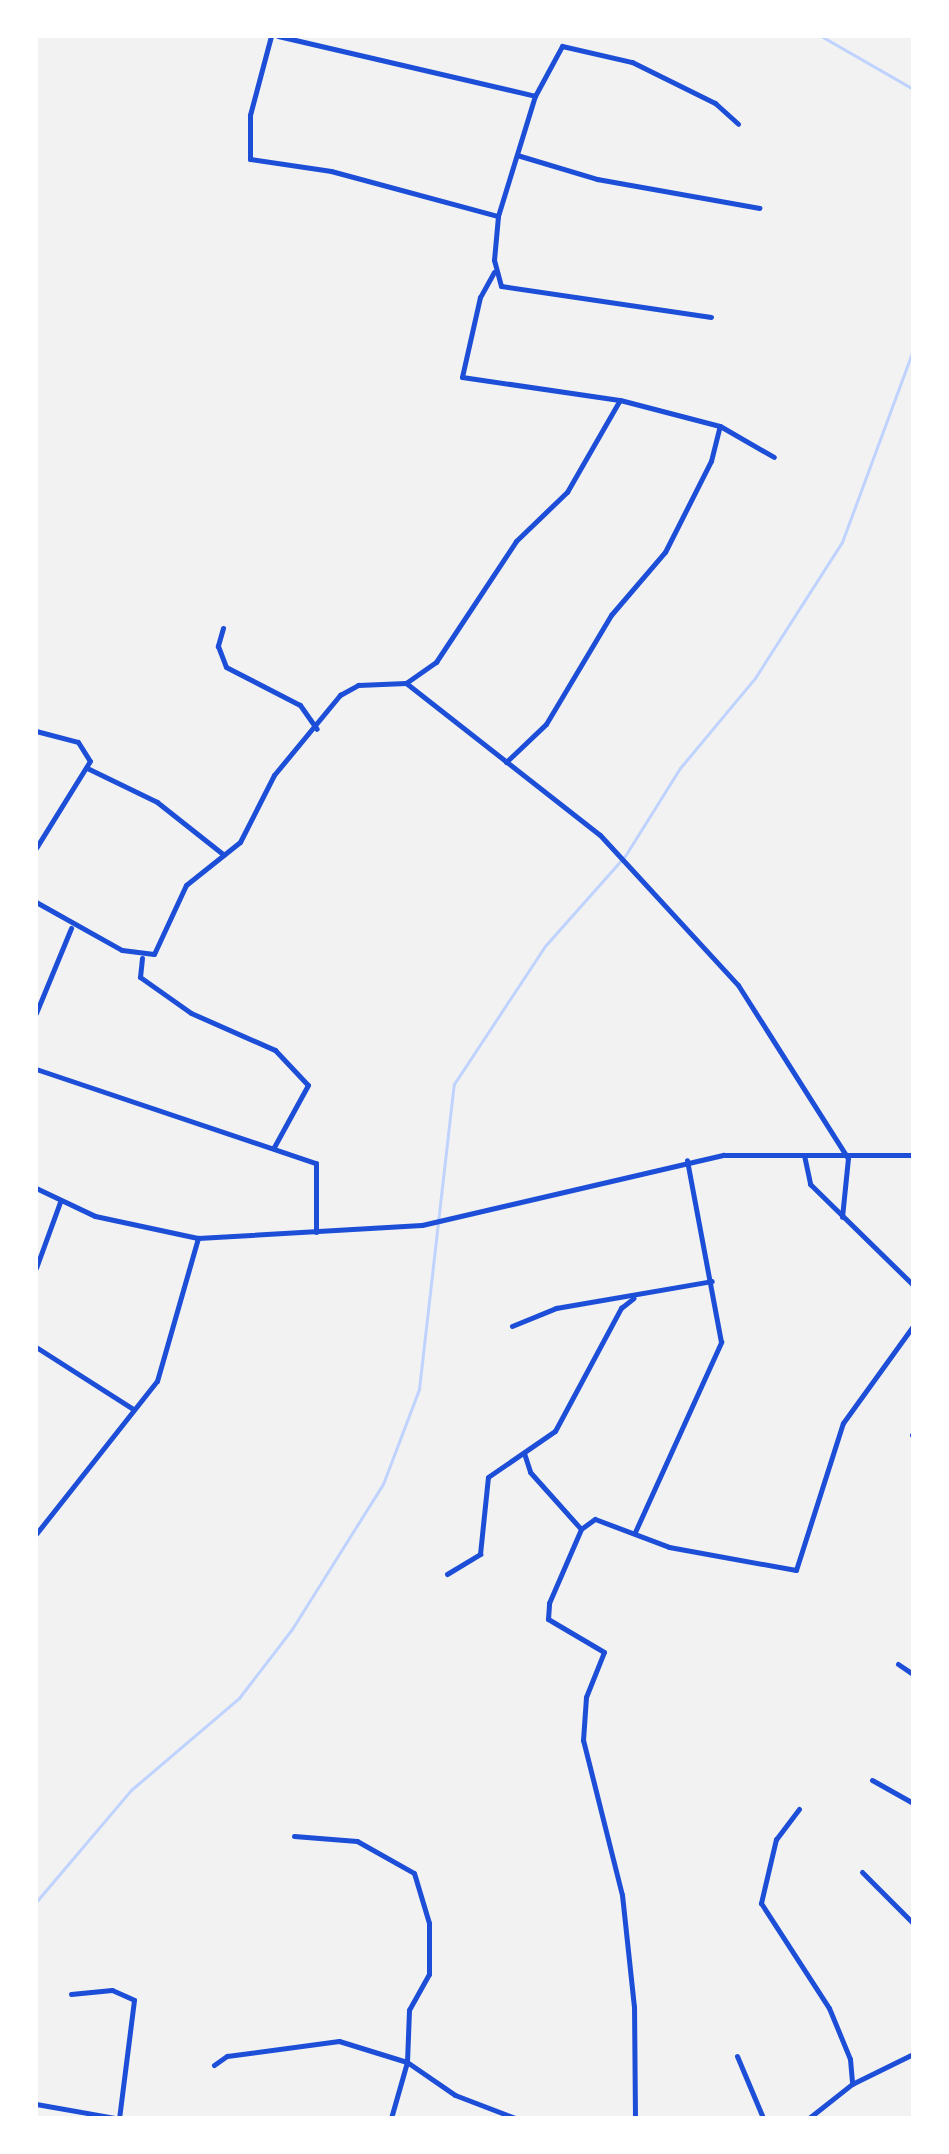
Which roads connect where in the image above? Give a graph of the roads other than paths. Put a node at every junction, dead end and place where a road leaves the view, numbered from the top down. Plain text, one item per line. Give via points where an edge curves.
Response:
1 (271, 36) edge
2 (278, 36) edge
3 (535, 96) junction
4 (738, 124) dead end
5 (517, 155) junction
6 (759, 208) dead end
7 (498, 216) junction
8 (494, 272) junction
9 (711, 317) dead end
10 (620, 400) junction
11 (720, 426) junction
12 (774, 457) dead end
13 (223, 628) dead end
14 (406, 683) junction
15 (317, 730) junction
16 (36, 731) edge
17 (506, 762) junction
18 (87, 768) junction
19 (36, 848) edge
20 (224, 855) junction
21 (36, 902) edge
22 (71, 928) junction
23 (142, 958) junction
24 (36, 1013) edge
25 (36, 1069) edge
26 (274, 1147) junction
27 (804, 1155) junction
28 (913, 1155) edge
29 (848, 1158) junction
30 (687, 1160) junction
31 (36, 1188) edge
32 (60, 1202) junction
33 (842, 1217) junction
34 (316, 1232) junction
35 (198, 1238) junction
36 (36, 1268) edge
37 (712, 1281) junction
38 (913, 1285) edge
39 (634, 1298) junction
40 (512, 1326) dead end
41 (913, 1326) edge
42 (36, 1347) edge
43 (133, 1409) junction
44 (524, 1453) junction
45 (39, 1522) edge
46 (581, 1529) junction
47 (635, 1532) junction
48 (36, 1534) edge
49 (447, 1574) dead end
50 (898, 1664) dead end
51 (913, 1674) edge
52 (872, 1780) dead end
53 (913, 1803) edge
54 (799, 1809) dead end
55 (294, 1836) dead end
56 (862, 1872) dead end
57 (913, 1923) edge
58 (71, 1994) dead end
59 (913, 2054) edge
60 (737, 2056) dead end
61 (407, 2062) junction
62 (214, 2065) dead end
63 (852, 2084) junction
64 (36, 2104) edge
65 (117, 2118) edge
66 (391, 2118) edge
67 (515, 2118) edge
68 (635, 2118) edge
69 (763, 2118) edge
70 (809, 2118) edge

1 - 7 street via 250,115 250,159 331,171
2 - 3 street
3 - 4 street via 562,46 586,47 715,103
3 - 5 street
5 - 6 street via 597,179
5 - 7 street
7 - 8 street
8 - 9 street via 501,286
8 - 10 street via 480,297 462,377
10 - 11 street
10 - 14 street via 567,492 516,541 436,662
11 - 12 street
11 - 17 street via 711,461 665,552 611,615 546,724
13 - 15 street via 218,646 226,667 300,705
14 - 15 street via 348,689
14 - 17 street
15 - 20 street via 274,775 246,835
16 - 18 street via 78,742
17 - 29 street via 600,835 738,985
18 - 19 street
18 - 20 street via 157,802
20 - 23 street via 186,885 167,939
21 - 22 street
22 - 23 street
22 - 24 street
23 - 26 street via 140,977 191,1013 275,1050 308,1085
25 - 26 street
26 - 34 street via 316,1163
27 - 29 street
27 - 30 street
27 - 33 street via 810,1184
28 - 29 street
29 - 33 street
30 - 34 street via 422,1225
30 - 37 street
31 - 32 street
32 - 35 street
32 - 36 street
33 - 38 street
34 - 35 street
35 - 43 street via 164,1368
37 - 39 street
37 - 47 street via 718,1352
39 - 40 street via 556,1308
39 - 44 street via 555,1431
41 - 47 street via 843,1423 796,1570 669,1547
42 - 43 street
43 - 45 street
44 - 46 street via 530,1472
44 - 49 street via 488,1477 480,1554
45 - 48 street
46 - 47 street via 595,1519
46 - 68 street via 547,1610 556,1626 575,1629 604,1652 586,1697 583,1740 631,1955
50 - 51 street
52 - 53 street
54 - 63 street via 776,1839 761,1903 829,2008 850,2059
55 - 61 street via 357,1841 414,1873 429,1923 429,1974 409,2010
56 - 57 street
58 - 65 street via 112,1990 134,2000
59 - 63 street
60 - 69 street
61 - 62 street via 339,2041 227,2056
61 - 66 street
61 - 67 street via 455,2095
63 - 70 street
64 - 65 street

